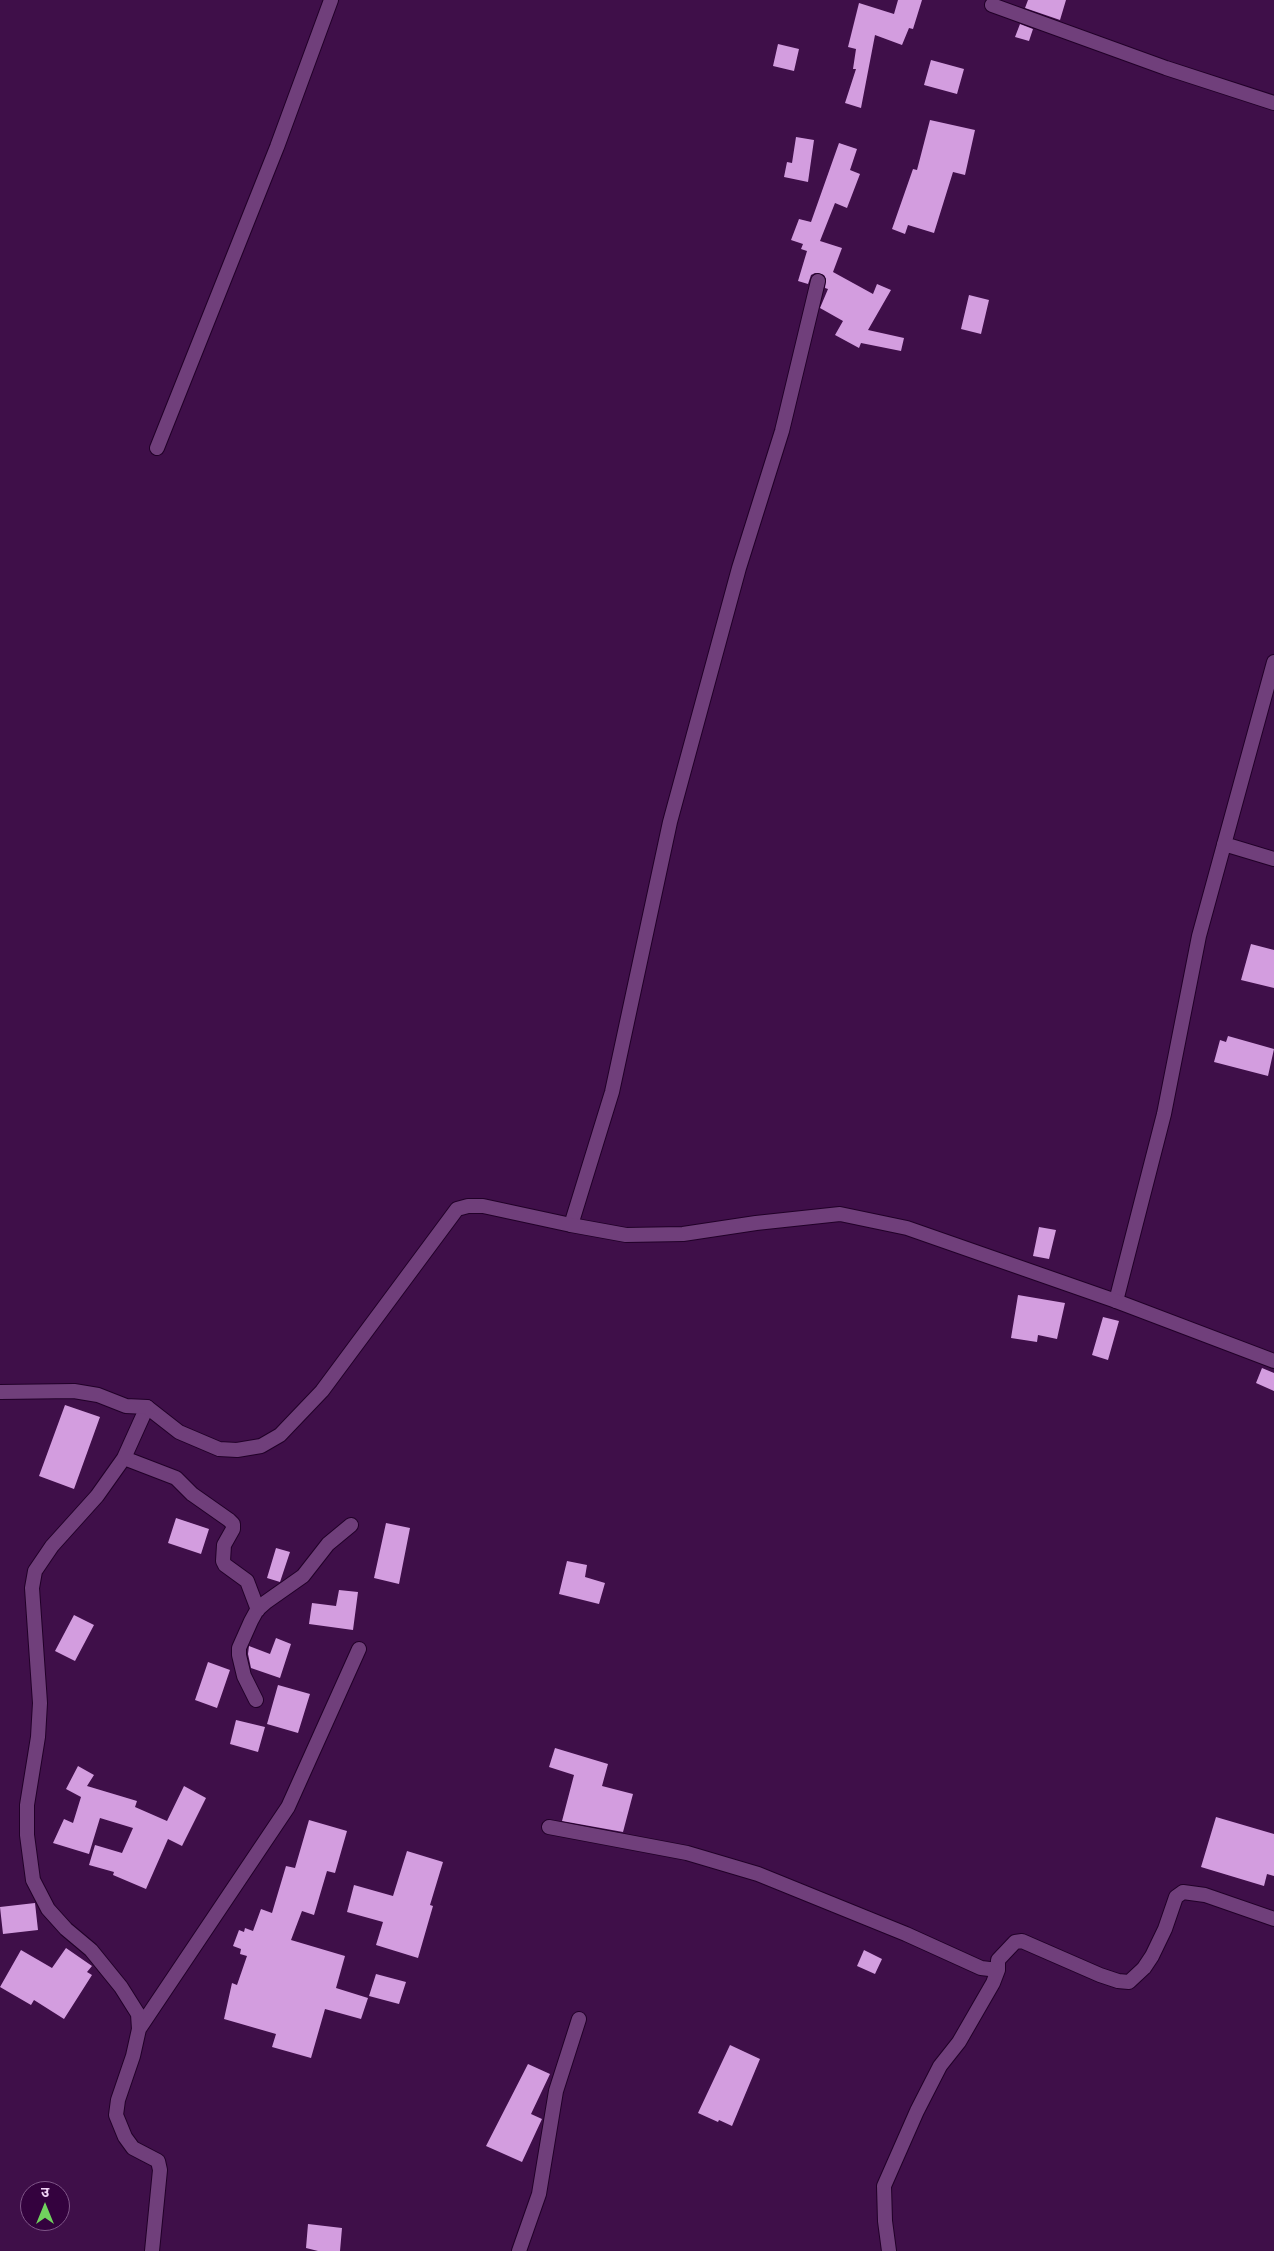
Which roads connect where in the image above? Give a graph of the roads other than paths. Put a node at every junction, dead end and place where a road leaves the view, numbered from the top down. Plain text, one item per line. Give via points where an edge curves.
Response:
1 (331, 0) edge
2 (992, 5) dead end
3 (1274, 103) edge
4 (818, 281) dead end
5 (158, 448) dead end
6 (1274, 662) edge
7 (1224, 844) junction
8 (1274, 859) edge
9 (571, 1225) junction
10 (1116, 1301) junction
11 (1274, 1361) edge
12 (0, 1392) edge
13 (146, 1407) junction
14 (124, 1458) junction
15 (352, 1525) dead end
16 (258, 1610) junction
17 (359, 1649) dead end
18 (256, 1700) dead end
19 (549, 1827) dead end
20 (1274, 1919) edge
21 (998, 1970) junction
22 (580, 2019) dead end
23 (139, 2029) junction
24 (152, 2251) edge
25 (519, 2251) edge
26 (889, 2251) edge

1 - 5 street via 277,147
2 - 3 street
4 - 9 street via 782,431 731,596 670,822 612,1092
6 - 7 street
7 - 8 street
7 - 10 street via 1199,936 1164,1114
9 - 10 street via 626,1235 683,1234 840,1214 906,1228
9 - 13 street via 483,1206 457,1209 322,1391 280,1435 262,1446 219,1449 179,1432
10 - 11 street
12 - 13 street via 74,1391 126,1406
13 - 14 street
14 - 16 street via 176,1478 233,1524 224,1545 223,1561 247,1581
14 - 23 street via 35,1571 32,1588 40,1703 27,1805 27,1835 33,1880 40,1896 48,1909 91,1950 121,1987 135,2008
15 - 16 street via 328,1544 304,1576 274,1595
16 - 18 street via 244,1634 239,1655 244,1676
17 - 23 street via 288,1807
19 - 21 street via 687,1853 758,1874 897,1930 972,1965
20 - 21 street via 1205,1895 1183,1892 1176,1897 1152,1956 1129,1982 1100,1975 1022,1940 1015,1942 998,1960
21 - 26 street via 959,2042 940,2066 884,2186
22 - 25 street via 556,2091 539,2194
23 - 24 street via 116,2115 133,2148 158,2161 160,2170

